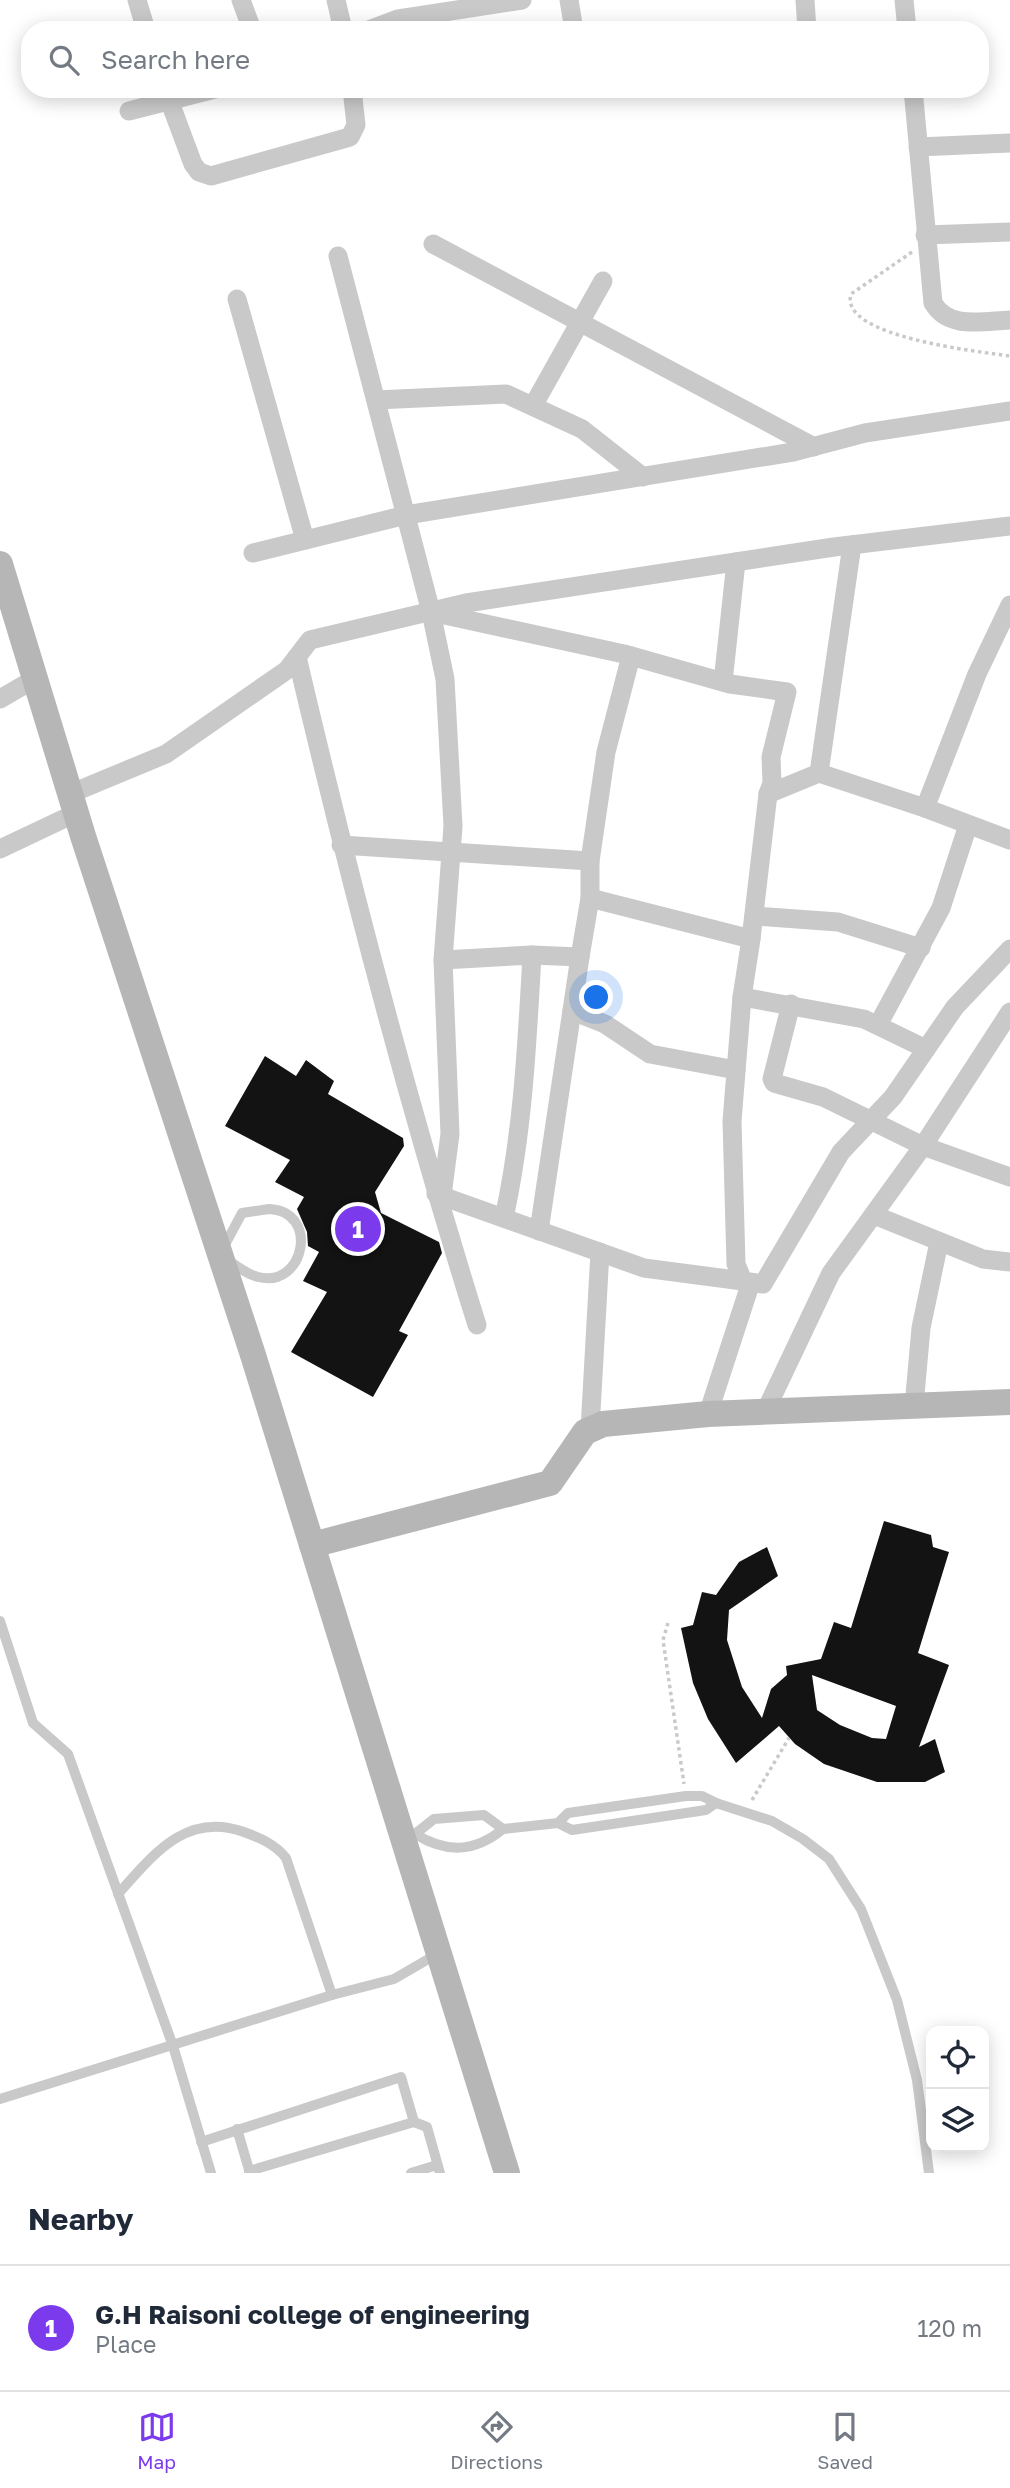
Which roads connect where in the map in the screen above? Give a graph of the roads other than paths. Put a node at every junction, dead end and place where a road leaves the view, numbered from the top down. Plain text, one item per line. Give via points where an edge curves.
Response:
1 (137, 0) edge
2 (241, 0) edge
3 (336, 0) edge
4 (522, 0) edge
5 (569, 0) edge
6 (805, 0) edge
7 (904, 0) edge
8 (143, 21) edge
9 (248, 21) edge
10 (341, 21) edge
11 (393, 21) edge
12 (572, 21) edge
13 (806, 21) edge
14 (906, 21) edge
15 (160, 98) edge
16 (168, 98) edge
17 (353, 98) edge
18 (914, 98) edge
19 (129, 111) dead end
20 (1010, 143) edge
21 (918, 147) junction
22 (1010, 232) edge
23 (925, 239) junction
24 (433, 244) dead end
25 (338, 256) dead end
26 (603, 281) dead end
27 (237, 299) dead end
28 (1010, 320) edge
29 (582, 323) junction
30 (376, 400) junction
31 (533, 406) junction
32 (1010, 411) edge
33 (814, 447) junction
34 (643, 477) junction
35 (406, 515) junction
36 (1010, 526) edge
37 (305, 540) junction
38 (852, 545) junction
39 (253, 553) dead end
40 (736, 562) junction
41 (0, 564) edge
42 (1010, 605) edge
43 (431, 612) junction
44 (631, 656) junction
45 (297, 657) junction
46 (36, 678) junction
47 (723, 682) junction
48 (0, 699) edge
49 (819, 773) junction
50 (768, 794) junction
51 (74, 803) junction
52 (925, 808) junction
53 (968, 825) junction
54 (1010, 840) edge
55 (341, 845) junction
56 (0, 849) edge
57 (453, 853) junction
58 (590, 861) junction
59 (590, 898) junction
60 (754, 916) junction
61 (751, 939) junction
62 (921, 948) junction
63 (1010, 949) edge
64 (532, 955) junction
65 (580, 957) junction
66 (443, 960) junction
67 (742, 997) junction
68 (791, 1004) junction
69 (572, 1012) junction
70 (1010, 1012) edge
71 (878, 1025) junction
72 (926, 1049) junction
73 (736, 1070) junction
74 (870, 1121) junction
75 (923, 1146) junction
76 (1010, 1177) edge
77 (439, 1195) junction
78 (873, 1215) junction
79 (504, 1219) junction
80 (539, 1231) junction
81 (939, 1241) junction
82 (600, 1252) junction
83 (220, 1254) junction
84 (1010, 1262) edge
85 (747, 1281) junction
86 (477, 1325) dead end
87 (1010, 1402) edge
88 (914, 1406) junction
89 (765, 1412) junction
90 (708, 1414) junction
91 (590, 1429) junction
92 (312, 1545) junction
93 (0, 1621) edge
94 (716, 1802) junction
95 (558, 1823) junction
96 (503, 1829) junction
97 (409, 1835) junction
98 (118, 1894) junction
99 (440, 1952) junction
100 (331, 1995) junction
101 (173, 2046) junction
102 (0, 2099) edge
103 (414, 2122) junction
104 (237, 2129) junction
105 (201, 2141) junction
106 (438, 2169) edge
107 (250, 2172) edge
108 (211, 2173) edge
109 (411, 2173) edge
110 (507, 2173) edge
111 (929, 2173) edge

1 - 8 street
2 - 9 street
3 - 10 street
4 - 11 street
5 - 12 street
6 - 13 street
7 - 14 street
15 - 19 street
16 - 17 street via 193,164 211,176 349,137 356,125
18 - 21 street
20 - 21 street
21 - 23 street
22 - 23 street
23 - 28 street via 930,296 938,312 959,321
24 - 29 street
25 - 30 street
26 - 29 street
27 - 37 street
29 - 31 street
29 - 33 street
30 - 31 street via 506,394
30 - 35 street
31 - 34 street via 582,429
32 - 33 street via 865,433
33 - 34 street
34 - 35 street
35 - 37 street
35 - 43 street
36 - 38 street
37 - 39 street
38 - 40 street
38 - 49 street
40 - 43 street
40 - 47 street
41 - 46 street
42 - 52 street via 977,674
43 - 44 street
43 - 45 street via 310,640
43 - 57 street via 445,679
44 - 47 street
44 - 58 street via 604,762
45 - 51 street via 287,670 166,754
45 - 55 street
46 - 48 street
46 - 51 street
47 - 50 street via 787,692 771,757
49 - 50 street
49 - 52 street
50 - 60 street
51 - 56 street
51 - 83 street
52 - 53 street
53 - 54 street
53 - 62 street via 948,893
55 - 57 street
55 - 77 street
57 - 58 street
57 - 66 street
58 - 59 street
59 - 61 street
59 - 65 street
60 - 61 street
60 - 62 street via 830,920
61 - 67 street
62 - 71 street
63 - 72 street via 955,1007
64 - 65 street
64 - 66 street
64 - 79 street via 524,1094
65 - 69 street
66 - 77 street via 450,1134
67 - 68 street
67 - 73 street
68 - 71 street
68 - 74 street via 773,1082 822,1097
69 - 73 street via 605,1024 650,1054
69 - 80 street
70 - 75 street
71 - 72 street
72 - 74 street
73 - 85 street via 732,1121 736,1264
74 - 75 street
74 - 85 street via 841,1152 763,1284
75 - 76 street
75 - 78 street
77 - 79 street
77 - 86 street
78 - 81 street
78 - 89 street via 817,1298
79 - 80 street
80 - 82 street
81 - 84 street via 983,1259
81 - 88 street via 921,1328
82 - 85 street via 644,1268
82 - 91 street
83 - 83 lane via 259,1278 278,1275 297,1261 302,1238 282,1209 242,1213
83 - 92 street
85 - 90 street
87 - 88 street
88 - 89 street
89 - 90 street
90 - 91 street
91 - 92 street via 550,1483
92 - 97 street
93 - 98 lane via 33,1723 68,1754
94 - 95 lane via 706,1810 572,1830
94 - 95 lane via 686,1796 568,1814
94 - 111 lane via 772,1821 803,1839 829,1859 861,1909 897,2000 917,2080
95 - 96 lane
96 - 97 lane via 486,1843 438,1848
96 - 97 lane via 484,1815 468,1816 434,1819
97 - 99 street
98 - 100 lane via 163,1845 192,1829 222,1826 256,1836 285,1858
98 - 101 lane
99 - 100 lane via 394,1979
99 - 110 street
100 - 101 lane
101 - 102 lane
101 - 105 lane
103 - 104 lane via 401,2077
103 - 106 lane via 427,2127
103 - 107 lane
104 - 105 lane
104 - 107 lane
105 - 108 lane
106 - 109 lane

